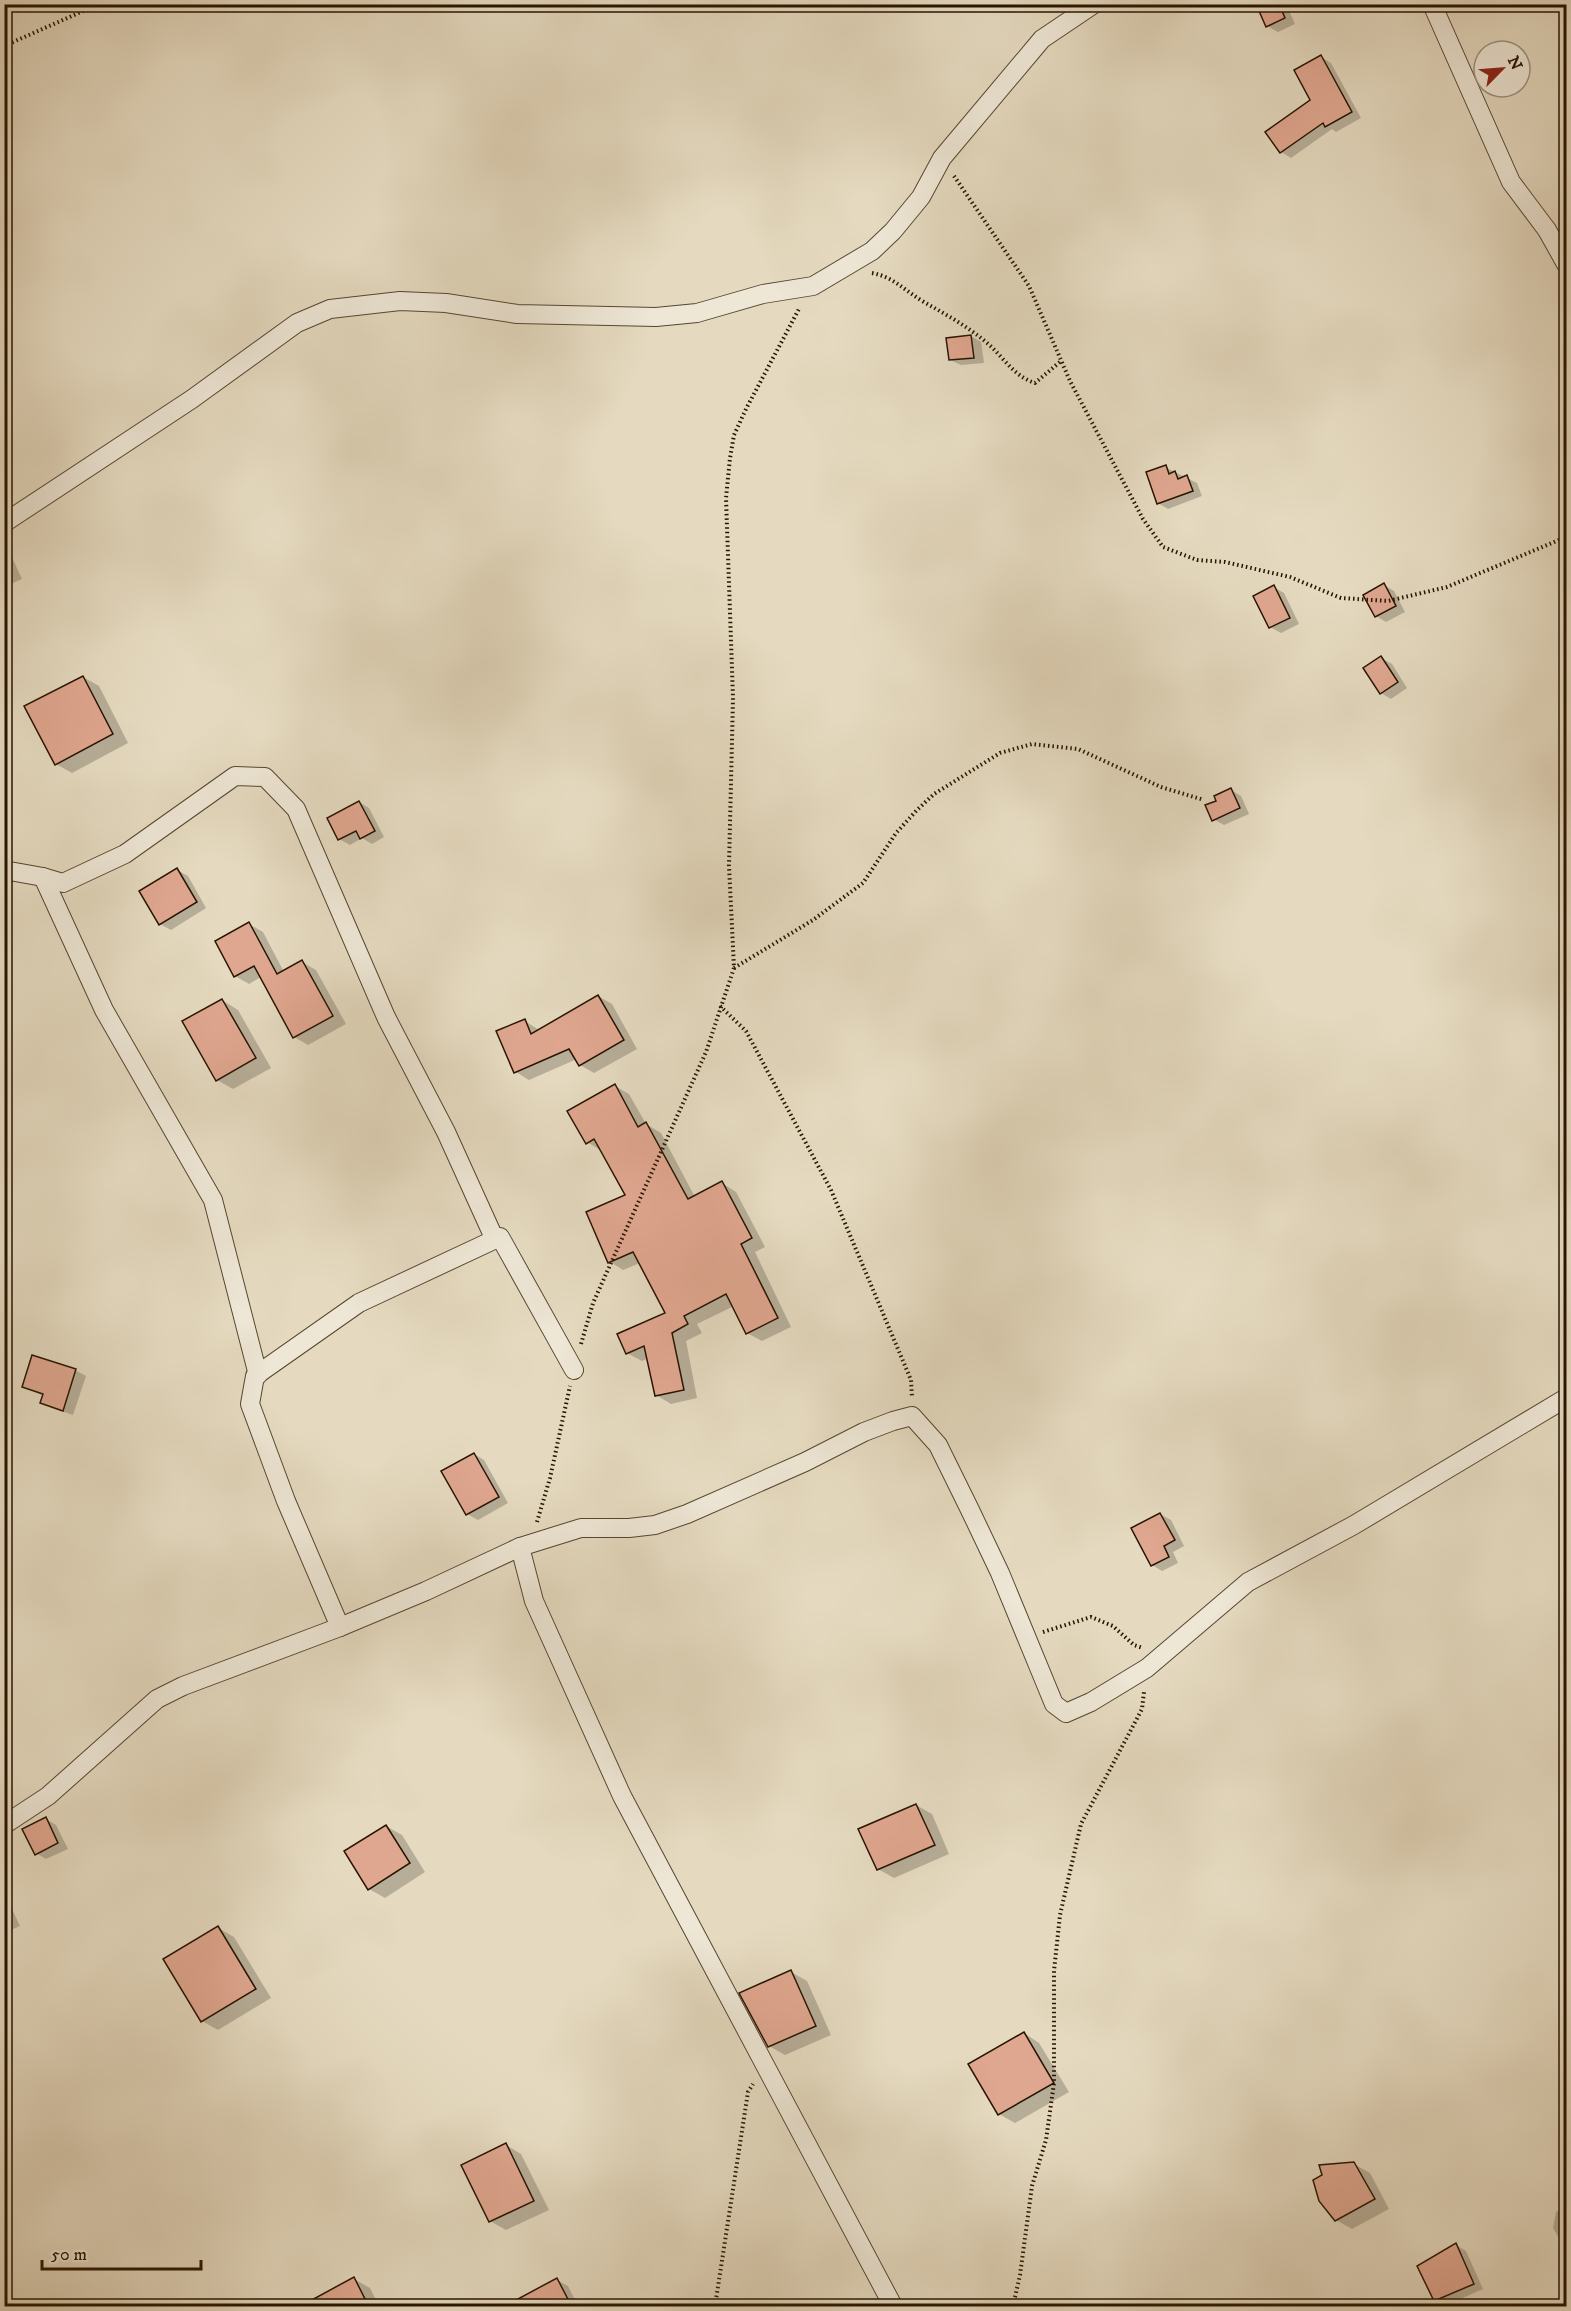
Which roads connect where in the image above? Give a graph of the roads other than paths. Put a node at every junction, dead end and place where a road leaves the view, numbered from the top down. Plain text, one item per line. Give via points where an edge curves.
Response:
1 (1094, 4) edge
2 (1432, 4) edge
3 (1566, 264) edge
4 (4, 523) edge
5 (4, 870) edge
6 (43, 877) junction
7 (495, 1240) junction
8 (574, 1370) road end
9 (258, 1375) junction
10 (1566, 1398) edge
11 (526, 1545) junction
12 (340, 1627) junction
13 (4, 1825) edge
14 (893, 2307) edge

1 - 4 street via 1042,39 942,158 921,197 893,231 872,251 813,285 697,313 656,317 517,314 446,303 400,301 330,309 297,323
2 - 3 street via 1511,182 1547,230
5 - 6 street
6 - 7 street via 63,883 125,854 235,776 265,777 296,809 386,1017 446,1132
6 - 9 street via 104,1010 213,1200
7 - 8 street via 500,1237
7 - 9 street via 359,1303
9 - 12 street via 250,1404
10 - 11 street via 1354,1525 1248,1582 1147,1668 1066,1713 1054,1704 1000,1573 938,1445 912,1416 864,1432 805,1462 666,1521 629,1528 581,1528
11 - 12 street
11 - 14 street via 534,1601 622,1796
12 - 13 street via 157,1699 48,1796

